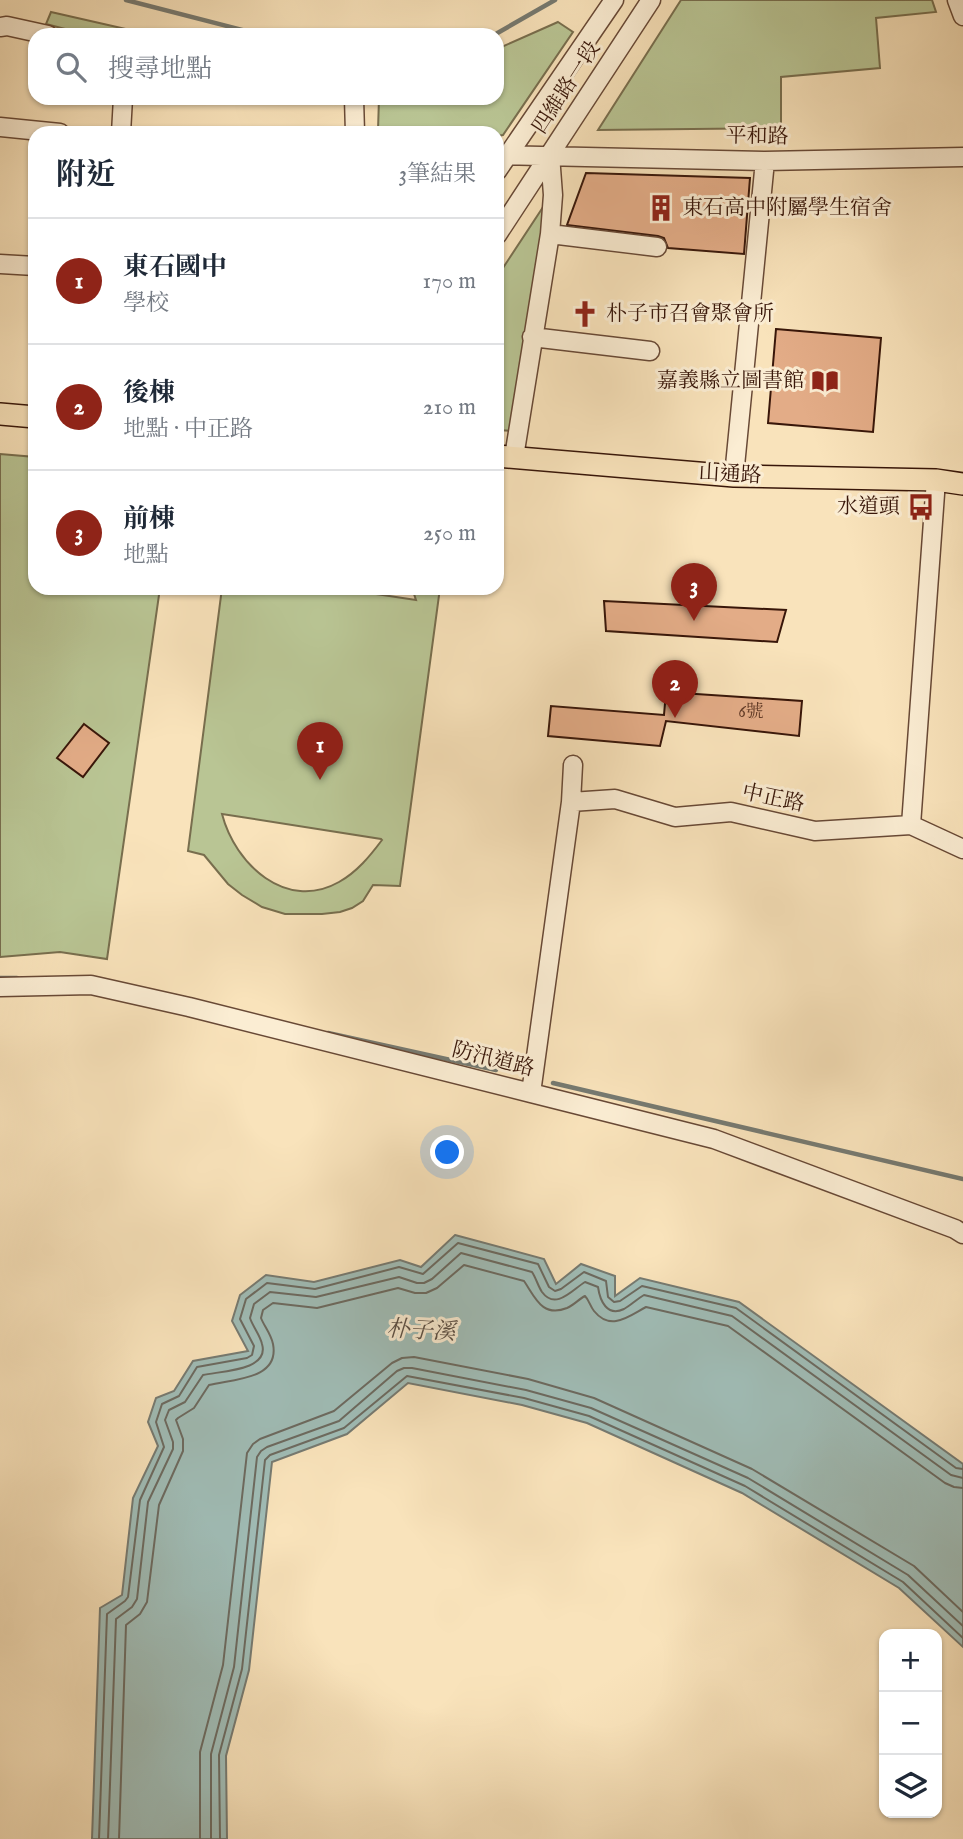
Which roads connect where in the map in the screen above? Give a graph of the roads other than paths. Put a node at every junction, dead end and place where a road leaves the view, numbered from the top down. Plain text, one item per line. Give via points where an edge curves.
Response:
1 (614, 0) edge
2 (651, 0) edge
3 (957, 0) edge
4 (963, 16) edge
5 (0, 27) edge
6 (28, 31) edge
7 (123, 105) edge
8 (354, 105) edge
9 (121, 126) edge
10 (355, 126) edge
11 (0, 127) edge
12 (28, 130) edge
13 (504, 152) edge
14 (504, 155) edge
15 (550, 155) junction
16 (963, 157) edge
17 (765, 160) junction
18 (504, 224) edge
19 (550, 234) junction
20 (657, 247) dead end
21 (0, 264) edge
22 (28, 266) edge
23 (533, 337) junction
24 (650, 351) dead end
25 (0, 415) edge
26 (28, 417) edge
27 (506, 457) edge
28 (734, 476) junction
29 (936, 481) junction
30 (963, 484) edge
31 (573, 765) dead end
32 (571, 803) junction
33 (911, 825) junction
34 (963, 849) edge
35 (0, 987) edge
36 (531, 1093) junction
37 (963, 1234) edge

1 - 13 street, 四維路一段
2 - 15 street, 四維路一段
3 - 4 street
5 - 6 street
7 - 9 street
8 - 10 street
11 - 12 street
14 - 15 street, 平和路
15 - 17 street, 平和路
15 - 18 street, 四維路一段
15 - 19 street
16 - 17 street, 平和路
17 - 28 street
19 - 20 street
19 - 23 street
21 - 22 street
23 - 24 street
23 - 27 street
25 - 26 main road
27 - 28 main road, 山通路
28 - 29 main road, 山通路
29 - 30 main road, 山通路
29 - 33 street
31 - 32 street
32 - 33 street, 中正路 via 615,799 675,817 731,812 815,831
32 - 36 street
33 - 34 street, 中正路
35 - 36 street, 防汛道路 via 91,985
36 - 37 street, 防汛道路 via 714,1139

